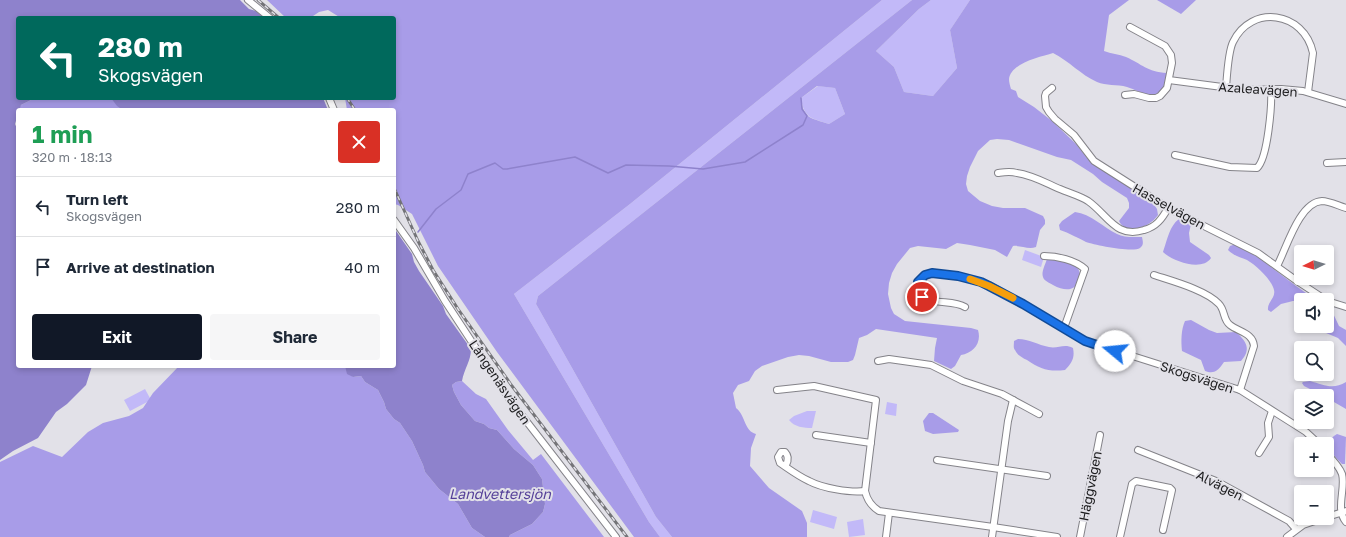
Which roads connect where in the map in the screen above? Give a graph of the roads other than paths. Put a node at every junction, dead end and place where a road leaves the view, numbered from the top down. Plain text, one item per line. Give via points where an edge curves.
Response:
1 (248, 0) edge
2 (268, 16) edge
3 (1130, 27) dead end
4 (1169, 80) junction
5 (1052, 88) dead end
6 (1226, 88) junction
7 (1271, 89) junction
8 (1308, 92) junction
9 (1125, 94) dead end
10 (1346, 104) edge
11 (1175, 155) dead end
12 (1346, 162) edge
13 (1327, 163) dead end
14 (998, 173) dead end
15 (1168, 208) junction
16 (1346, 208) edge
17 (396, 223) edge
18 (1044, 256) dead end
19 (1277, 266) junction
20 (1154, 275) dead end
21 (1315, 293) edge
22 (1334, 303) edge
23 (965, 307) dead end
24 (1346, 307) edge
25 (1064, 328) junction
26 (878, 361) dead end
27 (777, 390) dead end
28 (1240, 390) junction
29 (1013, 400) junction
30 (1272, 411) junction
31 (1039, 414) dead end
32 (816, 435) dead end
33 (1100, 435) dead end
34 (1311, 437) edge
35 (871, 443) junction
36 (1138, 450) dead end
37 (1259, 453) dead end
38 (938, 460) dead end
39 (1334, 461) edge
40 (786, 465) dead end
41 (1002, 468) junction
42 (1344, 471) edge
43 (1047, 476) dead end
44 (865, 492) junction
45 (1344, 512) edge
46 (889, 513) junction
47 (1334, 515) edge
48 (1346, 522) edge
49 (1302, 525) edge
50 (993, 527) junction
51 (1296, 529) junction
52 (1163, 530) dead end
53 (616, 537) edge
54 (886, 537) edge
55 (992, 537) edge
56 (1057, 537) edge
57 (1080, 537) edge
58 (1120, 537) edge
59 (1287, 537) edge

1 - 2 street
3 - 4 street via 1169,51 1172,63
4 - 6 street, Azaleavägen
4 - 9 street via 1163,93 1156,98
5 - 15 street, Hasselvägen via 1045,96 1046,107 1055,119 1074,135 1094,161
6 - 7 street, Azaleavägen
6 - 8 street via 1231,47 1237,35 1259,18 1280,18 1301,28 1312,48
7 - 8 street, Azaleavägen
7 - 11 street via 1270,121 1262,162 1257,168 1230,167
8 - 10 street, Azaleavägen
12 - 13 street
14 - 15 street via 1018,173 1087,200 1116,227 1127,232 1141,231 1154,226
15 - 19 street, Hasselvägen via 1258,253
16 - 19 street via 1322,201 1308,208 1292,233
17 - 53 street, Långenäsvägen via 510,400
18 - 25 street via 1079,264 1085,269
19 - 21 street, Hasselvägen
20 - 28 street via 1193,289 1220,304 1227,323 1252,339 1254,346
22 - 24 street, Hasselvägen
23 - 25 street, Skogsvägen via 926,299 920,294 918,282 925,275 932,273 981,282
25 - 28 street, Skogsvägen via 1091,344
26 - 29 street via 889,359 931,365 963,381
27 - 35 street via 814,386 876,400
28 - 30 street, Skogsvägen
29 - 31 street
29 - 41 street
30 - 34 street, Skogsvägen
30 - 37 street via 1268,423 1269,437
32 - 35 street
33 - 57 street, Häggvägen
35 - 44 street
36 - 51 street, Alvägen via 1216,481 1289,521
38 - 41 street
39 - 42 street
40 - 44 street via 811,482 845,491
41 - 43 street
41 - 50 street
42 - 45 street via 1341,507
44 - 46 street via 874,508
45 - 47 street
45 - 48 street via 1343,518
46 - 50 street
46 - 54 street
49 - 51 street
50 - 55 street
50 - 56 street
51 - 59 street
52 - 58 street via 1172,490 1136,481 1132,484

